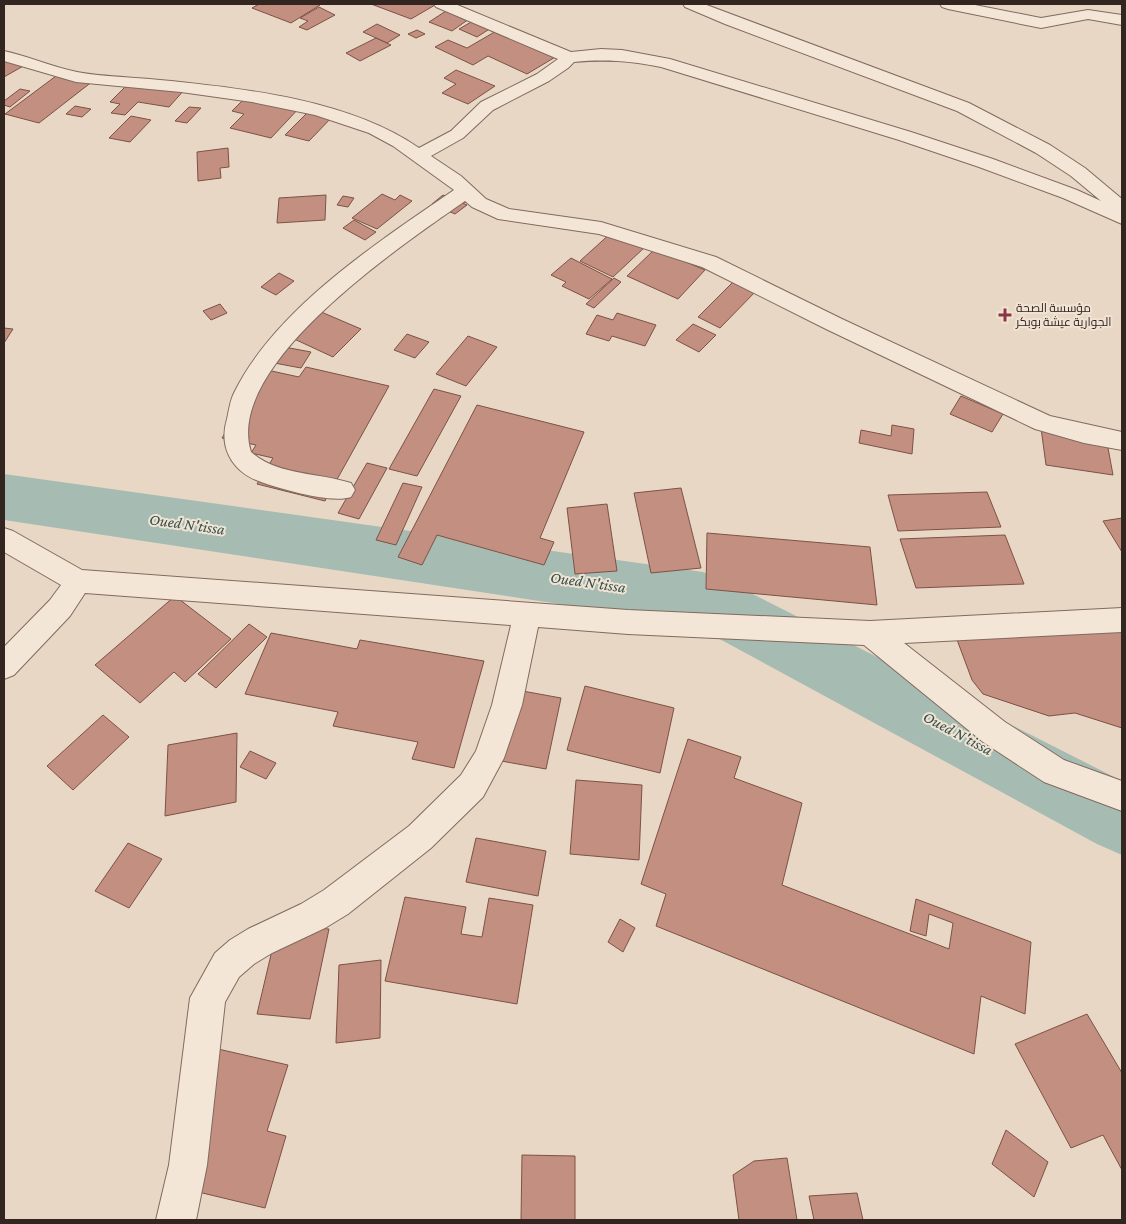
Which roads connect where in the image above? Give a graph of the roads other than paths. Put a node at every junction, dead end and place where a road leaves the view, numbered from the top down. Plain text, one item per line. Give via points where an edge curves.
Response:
1 (442, 4) edge
2 (691, 4) edge
3 (948, 4) edge
4 (1122, 20) edge
5 (4, 56) edge
6 (569, 57) junction
7 (419, 154) junction
8 (466, 191) junction
9 (1122, 209) edge
10 (1122, 218) edge
11 (1122, 441) edge
12 (342, 490) dead end
13 (4, 539) edge
14 (78, 580) junction
15 (527, 614) junction
16 (1122, 620) edge
17 (870, 633) junction
18 (4, 666) edge
19 (1122, 796) edge
20 (176, 1220) edge

1 - 6 street
2 - 9 street via 963,107 1043,149 1078,172
3 - 4 street via 1041,23 1055,23 1083,15
5 - 7 street via 76,77 244,95 318,110 375,129
6 - 7 street via 552,72 490,104 441,145
6 - 10 street via 622,55 684,68 986,163 1070,194
7 - 8 street
8 - 11 street via 479,203 505,215 601,228 709,262 1043,423
8 - 12 street via 374,256 296,325 266,361 237,412 235,437 242,457 260,472
13 - 14 street
14 - 15 street
14 - 18 street via 60,608
15 - 17 street
15 - 20 street via 506,705 489,758 472,786 420,837 336,902 260,941 227,965 218,979 208,998 188,1165
16 - 17 street
17 - 19 street via 994,732 1055,772

